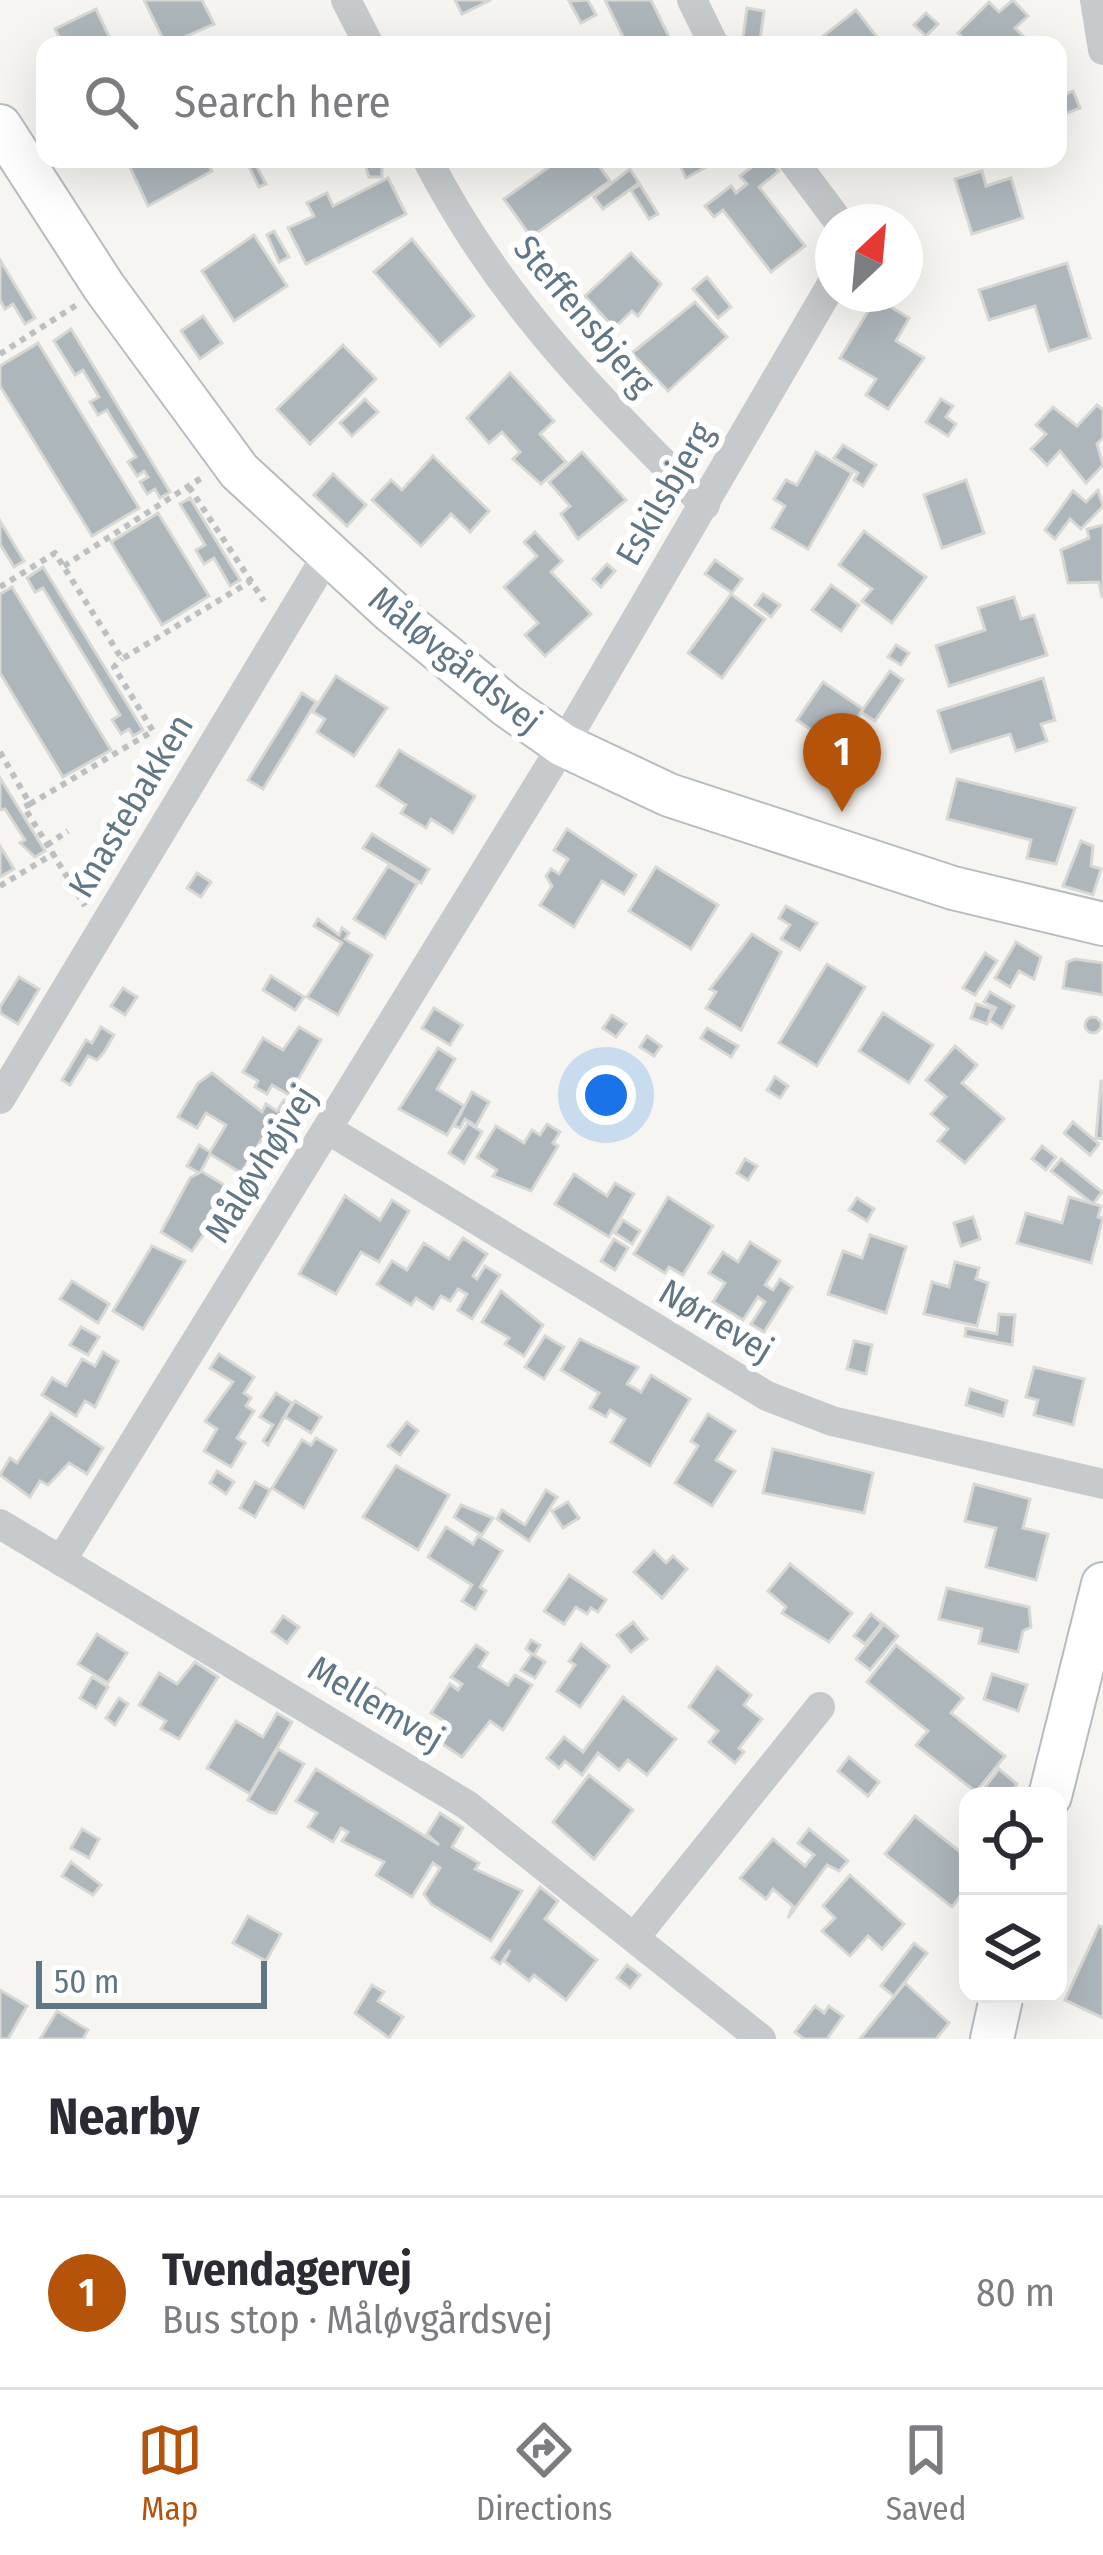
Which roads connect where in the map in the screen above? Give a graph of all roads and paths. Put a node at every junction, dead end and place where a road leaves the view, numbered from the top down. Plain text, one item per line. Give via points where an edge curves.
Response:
1 (346, 0) edge
2 (692, 0) edge
3 (1095, 0) edge
4 (364, 36) edge
5 (710, 36) edge
6 (1103, 50) edge
7 (0, 126) edge
8 (432, 168) edge
9 (799, 168) edge
10 (825, 204) edge
11 (104, 286) junction
12 (816, 312) edge
13 (0, 354) edge
14 (230, 459) junction
15 (189, 487) junction
16 (705, 505) junction
17 (328, 554) junction
18 (64, 566) junction
19 (251, 581) junction
20 (0, 587) edge
21 (283, 629) junction
22 (122, 659) junction
23 (149, 694) dead end
24 (135, 701) junction
25 (563, 745) junction
26 (0, 752) edge
27 (30, 804) junction
28 (68, 831) dead end
29 (47, 845) junction
30 (53, 854) junction
31 (0, 886) edge
32 (1103, 924) edge
33 (100, 932) junction
34 (0, 1099) edge
35 (329, 1130) junction
36 (1103, 1484) edge
37 (0, 1524) edge
38 (61, 1561) junction
39 (1103, 1584) edge
40 (820, 1707) dead end
41 (1052, 1787) edge
42 (634, 1937) junction
43 (1000, 2003) edge
44 (761, 2039) edge
45 (992, 2039) edge

1 - 4 street
2 - 5 street
3 - 6 street
7 - 11 street, Måløvgårdsvej
8 - 16 street, Steffensbjerg via 516,306
9 - 10 street
11 - 13 path
11 - 14 street, Måløvgårdsvej
12 - 16 street, Eskilsbjerg
14 - 15 path
14 - 17 street, Måløvgårdsvej
15 - 18 path
15 - 19 path
16 - 25 street, Eskilsbjerg
17 - 21 street, Knastebakken
17 - 25 street, Måløvgårdsvej
18 - 20 path via 55,553
18 - 22 path
19 - 21 path
19 - 22 path
21 - 33 street, Knastebakken
22 - 24 path via 115,667
23 - 24 path
24 - 27 path via 153,730
25 - 32 street, Måløvgårdsvej via 623,777 810,844
25 - 35 street, Måløvhøjvej
26 - 27 path
27 - 29 path via 24,807
28 - 29 path
29 - 30 path
30 - 31 path
30 - 33 path
33 - 34 street, Knastebakken
35 - 36 street, Nørrevej via 767,1396 832,1420
35 - 38 street, Måløvhøjvej
37 - 38 street
38 - 42 street, Mellemvej via 467,1805
39 - 41 street
40 - 42 street
42 - 44 street, Mellemvej
43 - 45 street

